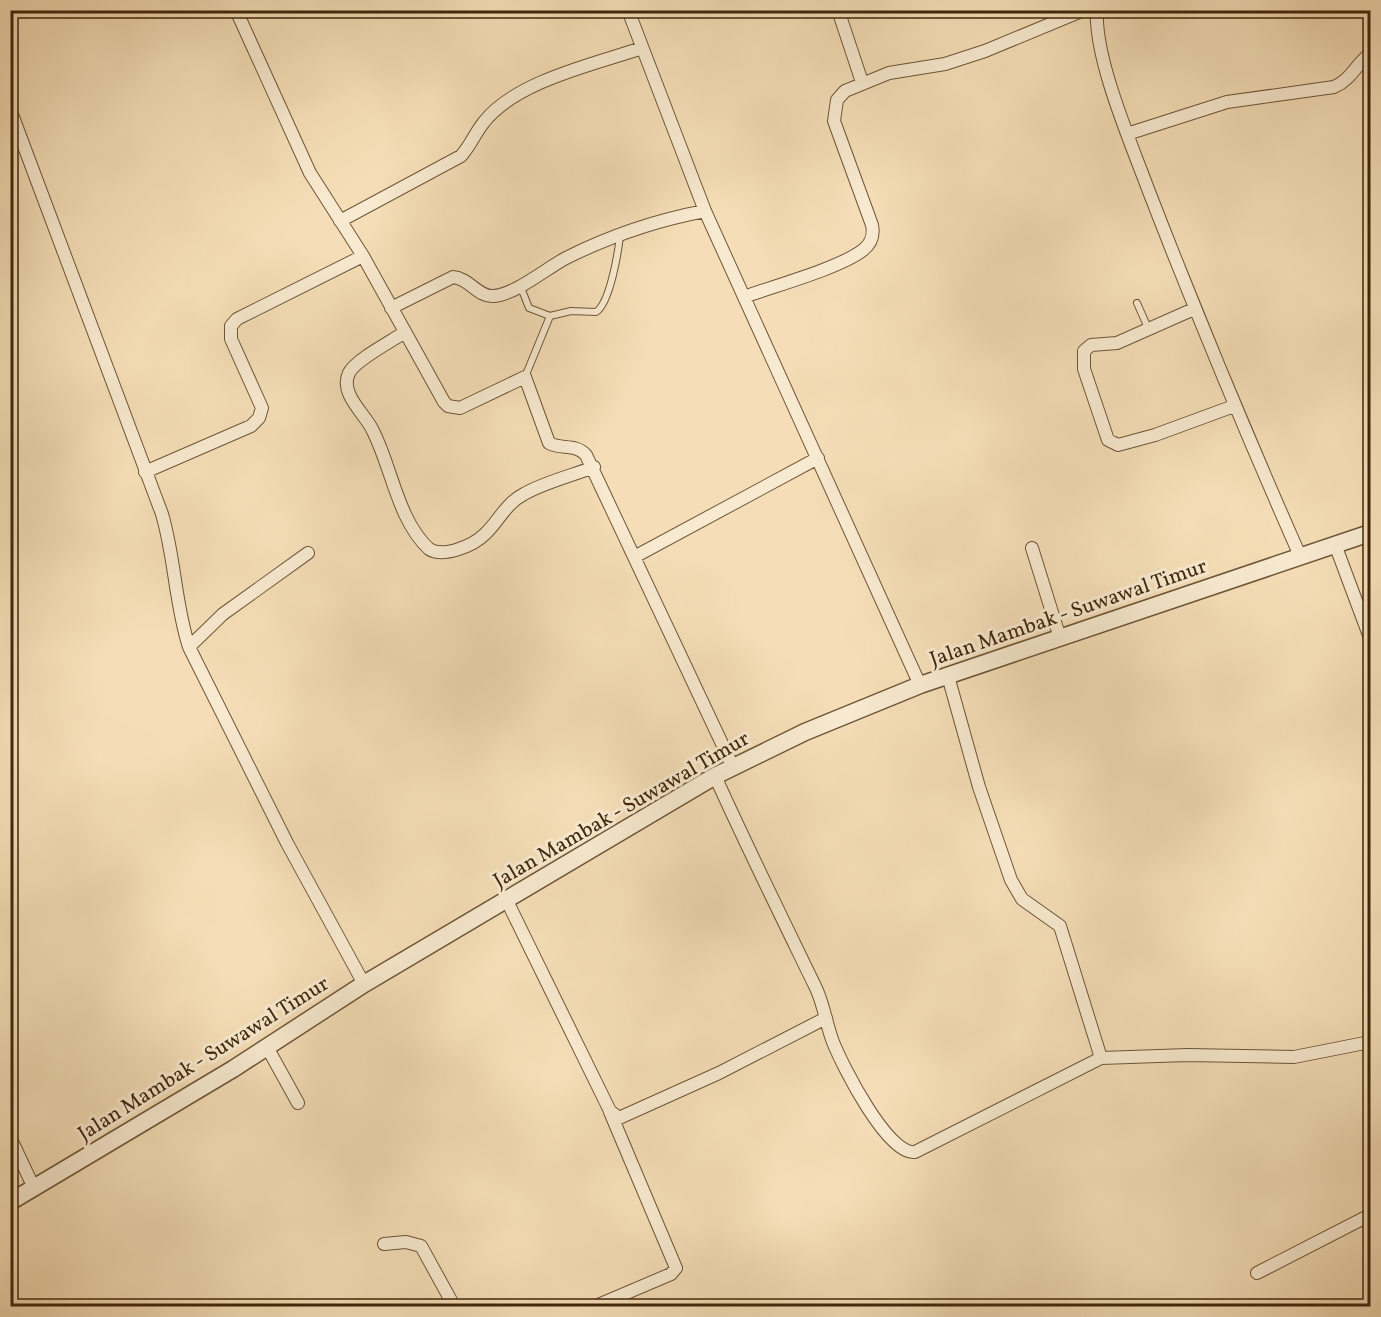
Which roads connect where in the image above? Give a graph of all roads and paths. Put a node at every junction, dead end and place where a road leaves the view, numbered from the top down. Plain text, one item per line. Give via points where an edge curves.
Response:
1 (236, 10) edge
2 (628, 10) edge
3 (837, 10) edge
4 (1084, 10) edge
5 (1097, 10) edge
6 (642, 48) junction
7 (1371, 54) edge
8 (862, 82) junction
9 (10, 109) edge
10 (1127, 135) junction
11 (705, 211) junction
12 (340, 221) junction
13 (620, 236) junction
14 (363, 256) junction
15 (519, 285) junction
16 (744, 297) junction
17 (1137, 303) dead end
18 (391, 308) junction
19 (1194, 309) junction
20 (550, 316) junction
21 (1148, 328) junction
22 (405, 332) junction
23 (525, 377) junction
24 (1234, 406) junction
25 (818, 458) junction
26 (594, 467) junction
27 (146, 472) junction
28 (1371, 533) edge
29 (1336, 547) junction
30 (1032, 548) dead end
31 (308, 554) dead end
32 (636, 556) junction
33 (1301, 558) junction
34 (1060, 638) junction
35 (1371, 638) edge
36 (189, 647) junction
37 (948, 676) junction
38 (920, 685) junction
39 (734, 767) junction
40 (715, 776) junction
41 (507, 901) junction
42 (364, 984) junction
43 (826, 1018) junction
44 (1371, 1042) edge
45 (267, 1047) junction
46 (1101, 1058) junction
47 (298, 1103) dead end
48 (610, 1111) junction
49 (10, 1137) edge
50 (34, 1188) junction
51 (10, 1202) edge
52 (1371, 1215) edge
53 (384, 1244) dead end
54 (1257, 1273) dead end
55 (454, 1306) edge
56 (596, 1306) edge

1 - 12 street via 310,173
2 - 6 street
3 - 8 street
4 - 8 street via 945,64 889,73
5 - 10 street via 1102,50
6 - 11 street
6 - 12 street via 537,85 484,122 473,144 461,156
7 - 10 street via 1334,87 1227,102
8 - 16 street via 837,99 834,122 872,225 874,234 870,242 848,259
9 - 27 street
10 - 19 street
11 - 13 street via 661,219
11 - 16 street
12 - 14 street
13 - 15 street via 567,258
13 - 20 lane via 605,304 596,312 571,311
14 - 18 street
14 - 27 street via 237,319 231,326 231,339 262,408 259,418 251,426
15 - 18 street via 489,297 469,281 453,276
15 - 20 lane via 529,308
16 - 25 street
17 - 21 lane
18 - 22 street
19 - 21 street
19 - 24 street
20 - 23 lane
21 - 24 street via 1117,343 1091,345 1084,351 1084,369 1111,443 1118,445 1155,435
22 - 23 street via 448,406 460,408
22 - 26 street via 353,367 347,385 348,394 382,451 410,524 429,549 444,553 471,543 486,534 501,513 524,494
23 - 26 street via 549,443 582,450
24 - 33 street
25 - 32 street
25 - 38 street
26 - 32 street
27 - 36 street via 171,545 180,617
28 - 29 street, Jalan Mambak - Suwawal Timur
29 - 33 street, Jalan Mambak - Suwawal Timur
29 - 35 street
30 - 34 street
31 - 36 street via 223,614
32 - 39 street
33 - 34 street, Jalan Mambak - Suwawal Timur
34 - 37 street, Jalan Mambak - Suwawal Timur
36 - 42 street via 287,843
37 - 38 street, Jalan Mambak - Suwawal Timur
37 - 46 street via 979,787 1011,880 1022,899 1060,926
38 - 39 street, Jalan Mambak - Suwawal Timur via 805,732
39 - 40 street, Jalan Mambak - Suwawal Timur
40 - 41 street, Jalan Mambak - Suwawal Timur
40 - 43 street
41 - 42 street, Jalan Mambak - Suwawal Timur
41 - 48 street
42 - 45 street, Jalan Mambak - Suwawal Timur
43 - 46 street via 845,1068 874,1117 889,1138 910,1152
43 - 48 street via 623,1119
44 - 46 street via 1294,1057
45 - 47 street
45 - 50 street, Jalan Mambak - Suwawal Timur
48 - 56 street via 676,1268 671,1274
49 - 50 street
50 - 51 street, Jalan Mambak - Suwawal Timur
52 - 54 street
53 - 55 street via 406,1242 421,1246

